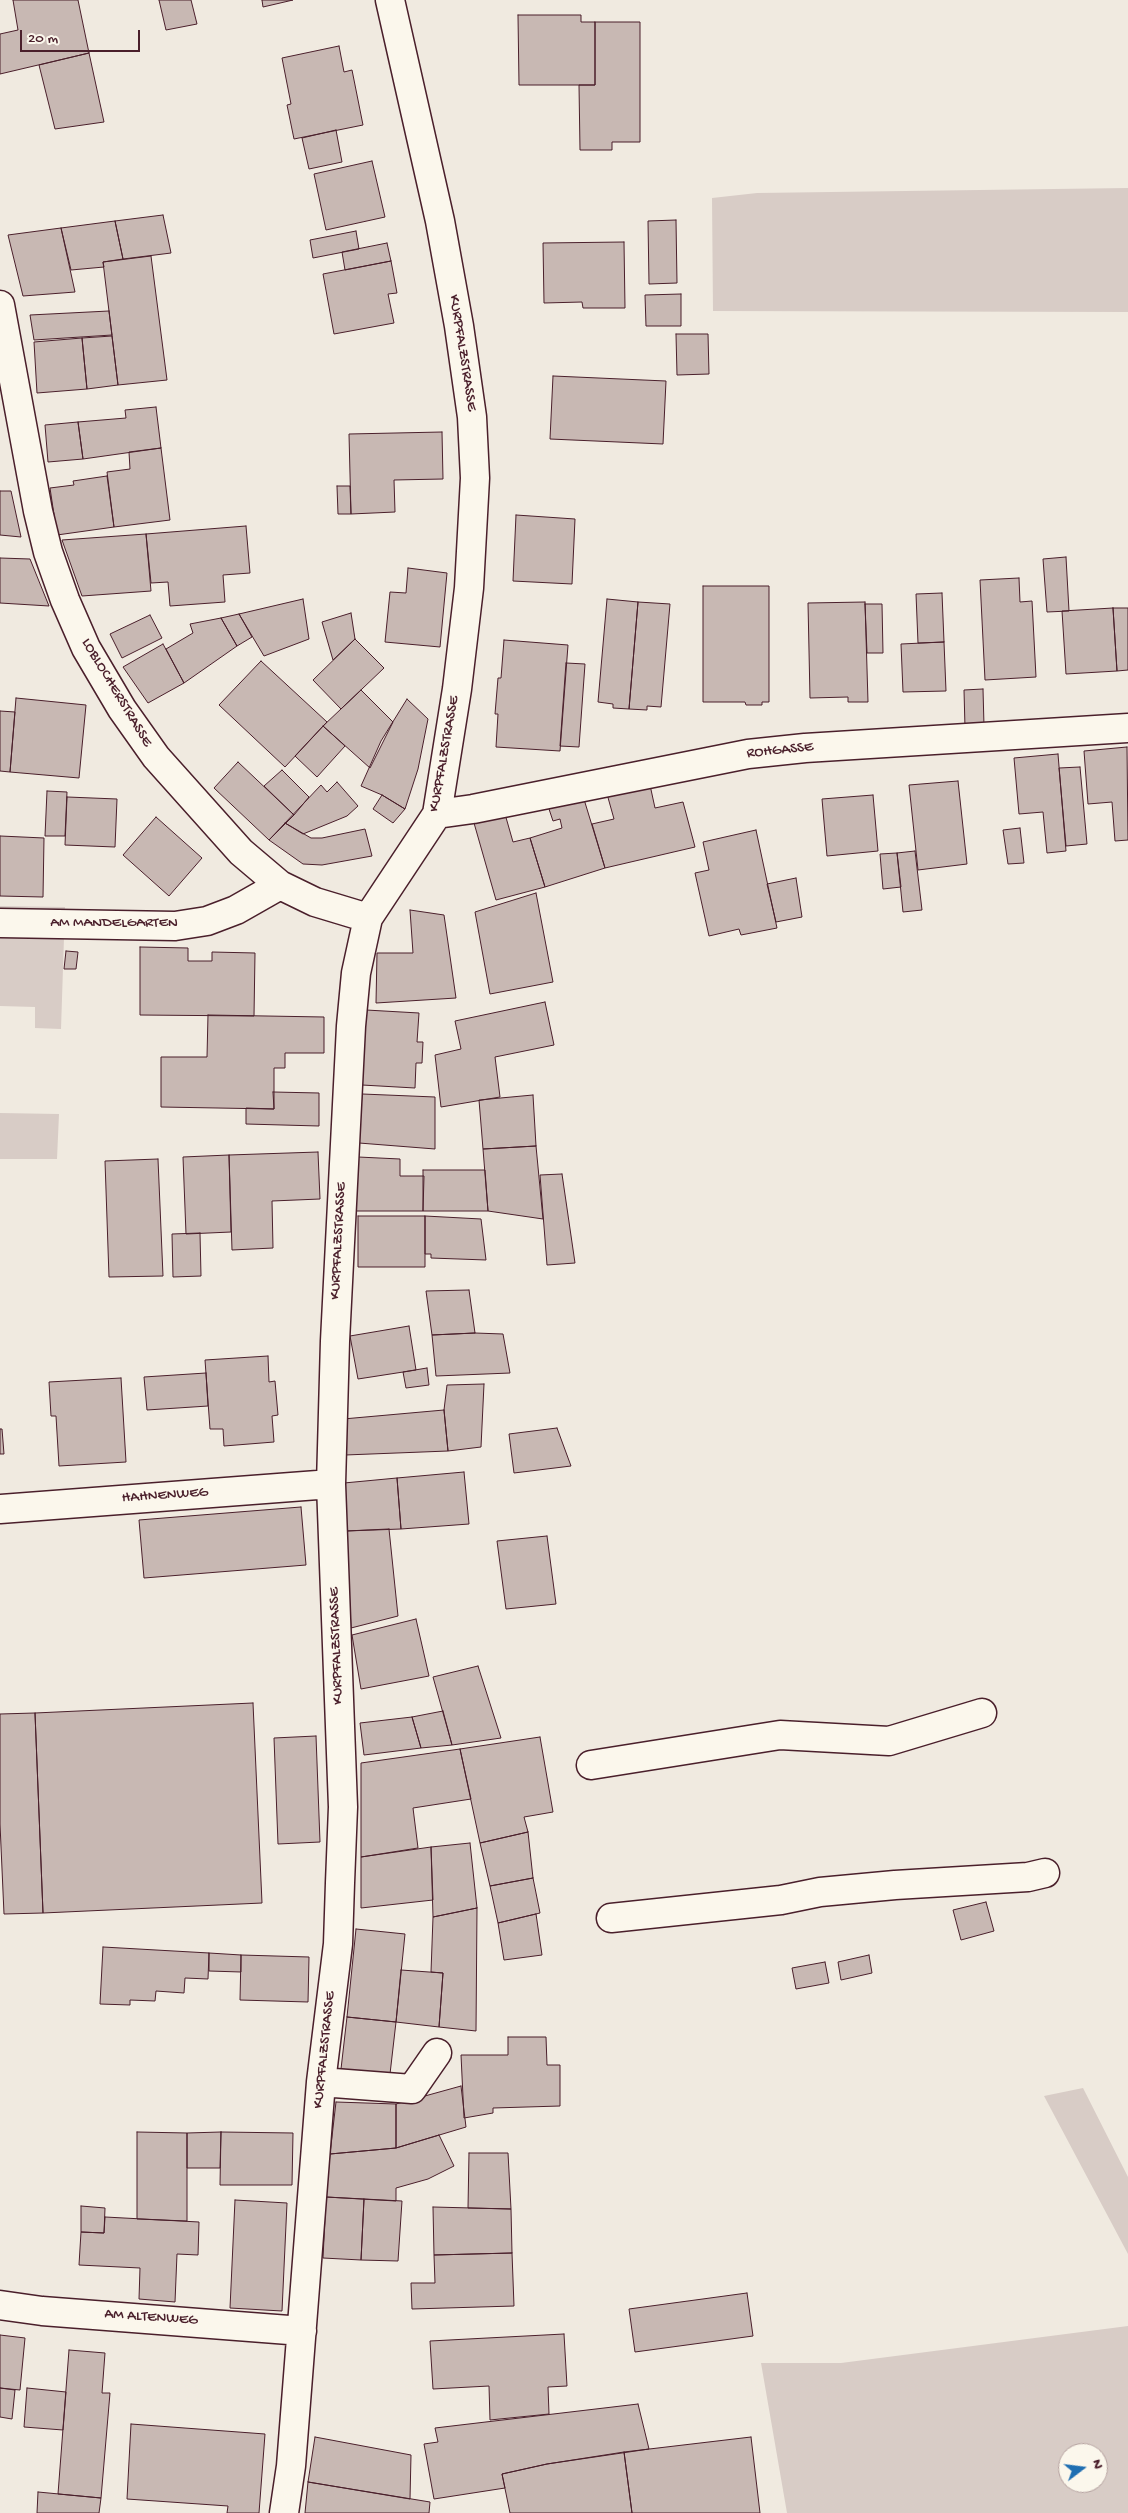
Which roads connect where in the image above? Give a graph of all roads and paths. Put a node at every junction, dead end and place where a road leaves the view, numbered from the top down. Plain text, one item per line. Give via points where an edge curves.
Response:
1 (390, 0) edge
2 (0, 305) edge
3 (1128, 728) edge
4 (437, 814) junction
5 (280, 885) junction
6 (368, 918) junction
7 (0, 923) edge
8 (331, 1484) junction
9 (0, 1509) edge
10 (982, 1713) dead end
11 (591, 1765) dead end
12 (1046, 1873) dead end
13 (611, 1918) dead end
14 (437, 2053) dead end
15 (321, 2082) junction
16 (0, 2305) edge
17 (302, 2331) junction
18 (284, 2513) edge

1 - 4 street, KURPFALZSTRASSE via 440,221 472,417 475,478 469,588
2 - 5 street, LOBLOCHERSTRASSE via 44,535 65,600 86,648 156,758 224,834
3 - 4 street, ROHGASSE via 748,754
4 - 6 street, KURPFALZSTRASSE
5 - 6 street, LOBLOCHERSTRASSE via 315,902
5 - 7 street, AM MANDELGARTEN via 236,910 207,921 176,926
6 - 8 street, KURPFALZSTRASSE via 356,973 351,1026 336,1312
8 - 9 street, HAHNENWEG
8 - 15 street, KURPFALZSTRASSE via 343,1807 338,1944
10 - 11 street via 889,1741 780,1736
12 - 13 street via 829,1891 782,1900
14 - 15 street via 412,2089
15 - 17 street, KURPFALZSTRASSE
16 - 17 street, AM ALTENWEG
17 - 18 street, KURPFALZSTRASSE

